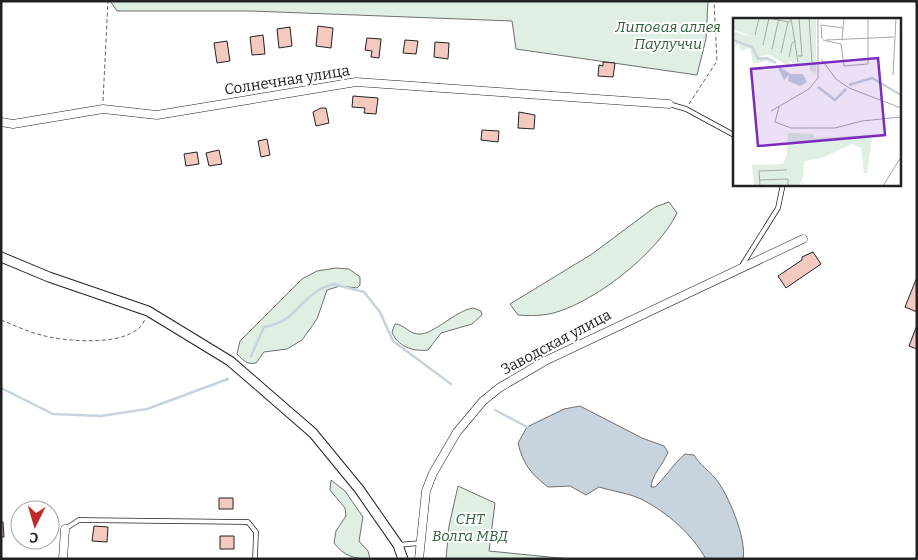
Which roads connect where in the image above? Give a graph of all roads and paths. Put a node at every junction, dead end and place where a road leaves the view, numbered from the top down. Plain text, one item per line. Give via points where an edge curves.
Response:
1 (108, 1) edge
2 (714, 1) edge
3 (669, 104) joint
4 (103, 109) junction
5 (686, 109) junction
6 (1, 122) edge
7 (733, 134) edge
8 (783, 185) edge
9 (803, 239) dead end
10 (1, 257) edge
11 (740, 268) junction
12 (148, 311) junction
13 (1, 320) edge
14 (65, 529) joint
15 (420, 543) junction
16 (398, 545) junction
17 (63, 559) edge
18 (255, 559) edge
19 (404, 559) edge
20 (419, 559) edge

1 - 4 path
2 - 5 path via 717,61
3 - 4 street, Солнечная улица via 356,82 157,115
3 - 5 lane
4 - 6 street, Солнечная улица via 13,124
5 - 7 lane
8 - 11 lane via 778,208
9 - 11 street, Заводская улица
10 - 12 street
11 - 15 street, Заводская улица via 545,361 483,401 457,432 433,473 426,491
12 - 13 path via 142,327 125,337 79,342 41,335
12 - 16 street via 230,361 313,433
14 - 17 street
14 - 18 lane via 79,520 248,522 256,532
15 - 16 lane
15 - 20 street, Заводская улица
16 - 19 street

